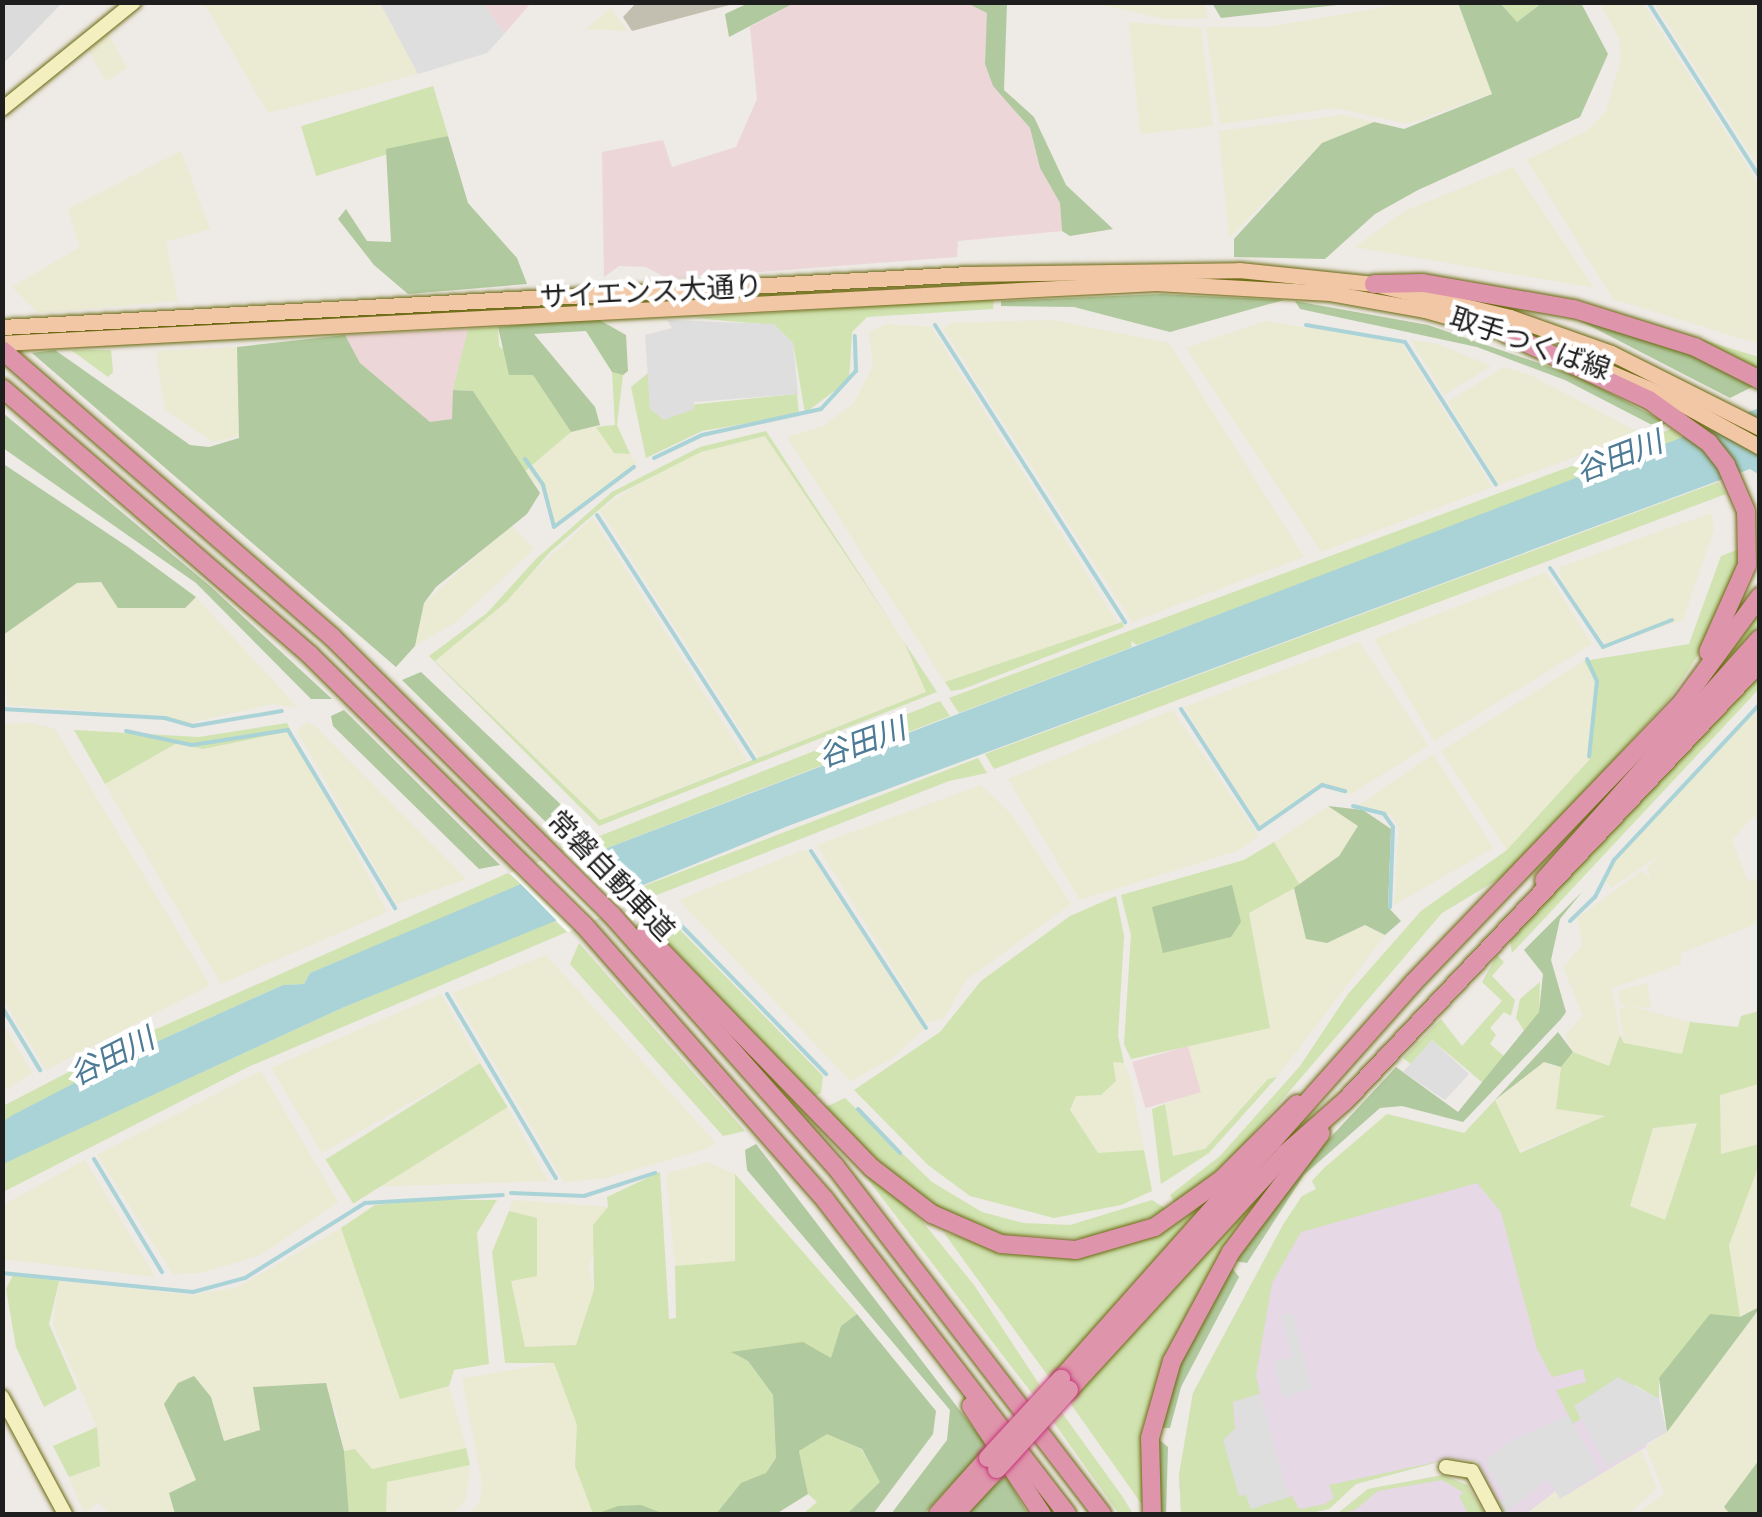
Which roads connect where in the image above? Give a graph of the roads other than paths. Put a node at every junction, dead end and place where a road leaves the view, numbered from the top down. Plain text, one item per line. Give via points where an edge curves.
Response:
1 (134, 2) edge
2 (2, 109) edge
3 (1299, 274) joint
4 (1374, 284) junction
5 (1285, 289) joint
6 (2, 327) edge
7 (1506, 332) junction
8 (2, 347) edge
9 (1760, 380) edge
10 (2, 388) edge
11 (1760, 428) edge
12 (1760, 447) edge
13 (1760, 596) edge
14 (1760, 638) edge
15 (1760, 662) edge
16 (1660, 723) junction
17 (1530, 900) junction
18 (616, 912) junction
19 (1324, 1081) junction
20 (1345, 1100) junction
21 (826, 1200) junction
22 (1065, 1385) junction
23 (2, 1397) edge
24 (992, 1464) junction
25 (1446, 1467) dead end
26 (65, 1514) edge
27 (938, 1514) edge
28 (955, 1514) edge
29 (1042, 1514) edge
30 (1068, 1514) edge
31 (1102, 1514) edge
32 (1152, 1514) edge
33 (1495, 1514) edge

1 - 2 street
3 - 4 main road, 取手つくば線
3 - 6 main road, サイエンス大通り via 1050,270
4 - 9 highway via 1423,283 1574,310 1694,347
4 - 11 main road, 取手つくば線 via 1562,334
5 - 7 main road, 取手つくば線 via 1397,304
5 - 8 main road, サイエンス大通り via 1083,284
7 - 12 main road, 取手つくば線 via 1640,383
7 - 16 highway via 1632,391 1709,443 1742,499 1748,550 1738,597
8 - 18 highway, 常磐自動車道 via 332,638
10 - 21 highway, 常磐自動車道 via 310,655 528,867
13 - 16 highway via 1710,668
14 - 17 highway
15 - 17 highway via 1571,866
16 - 19 highway
17 - 20 highway
18 - 19 highway via 872,1168 932,1214 1001,1244 1090,1248 1155,1227 1204,1195
18 - 31 highway, 常磐自動車道 via 835,1166
19 - 22 highway
20 - 22 highway
20 - 32 highway via 1231,1252 1172,1362 1150,1438
21 - 29 highway
21 - 30 highway, 常磐自動車道
22 - 24 highway, bridge
23 - 26 street
24 - 27 highway
24 - 28 highway
25 - 33 street via 1472,1471

